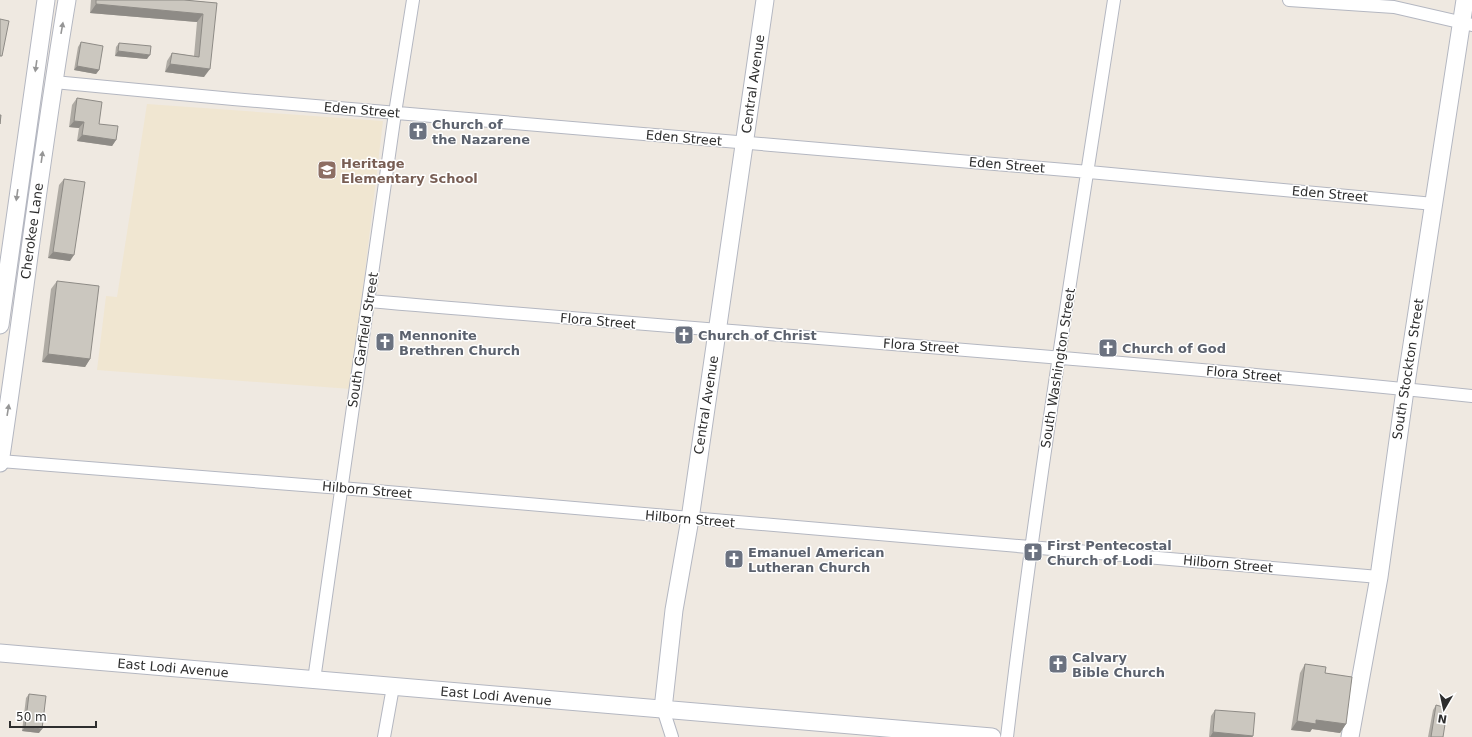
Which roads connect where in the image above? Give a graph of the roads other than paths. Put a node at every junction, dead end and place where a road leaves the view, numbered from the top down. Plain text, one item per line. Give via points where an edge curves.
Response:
1 (46, 0) edge
2 (67, 0) edge
3 (413, 0) edge
4 (765, 0) edge
5 (1114, 0) edge
6 (1289, 0) edge
7 (1465, 0) edge
8 (1467, 24) edge
9 (54, 82) junction
10 (395, 113) junction
11 (745, 143) junction
12 (1088, 172) junction
13 (1434, 204) junction
14 (370, 301) junction
15 (0, 325) edge
16 (717, 331) junction
17 (1060, 357) junction
18 (1405, 390) junction
19 (1472, 396) edge
20 (0, 462) edge
21 (341, 488) junction
22 (690, 519) junction
23 (1032, 548) junction
24 (1379, 577) junction
25 (0, 653) edge
26 (314, 680) junction
27 (393, 687) junction
28 (663, 709) junction
29 (384, 737) edge
30 (672, 737) edge
31 (992, 737) edge
32 (1007, 737) edge
33 (1350, 737) edge

1 -> 15 main road, Cherokee Lane
9 -> 2 main road, Cherokee Lane
3 - 10 street, South Garfield Street
4 - 11 main road, Central Avenue
5 - 12 street, South Washington Street
6 - 8 street via 1394,7
7 - 8 main road, South Stockton Street
8 - 13 main road, South Stockton Street
9 - 10 street, Eden Street
20 -> 9 main road, Cherokee Lane
10 - 11 street, Eden Street
10 - 14 street, South Garfield Street
11 - 12 street, Eden Street
11 - 16 main road, Central Avenue
12 - 13 street, Eden Street
12 - 17 street, South Washington Street
13 - 18 main road, South Stockton Street
14 - 16 street, Flora Street
14 - 21 street, South Garfield Street
16 - 17 street, Flora Street
16 - 22 main road, Central Avenue
17 - 18 street, Flora Street
17 - 23 street, South Washington Street
18 - 19 street, Flora Street
18 - 24 main road, South Stockton Street
20 - 21 street, Hilborn Street
21 - 22 street, Hilborn Street
21 - 26 street, South Garfield Street
22 - 23 street, Hilborn Street
22 - 28 main road, Central Avenue via 674,610
23 - 24 street, Hilborn Street
23 - 32 street, South Washington Street
24 - 33 main road, South Stockton Street
25 - 26 main road, East Lodi Avenue
26 - 27 main road, East Lodi Avenue
27 - 28 main road, East Lodi Avenue
27 - 29 street
28 - 30 street, Central Avenue
28 - 31 main road, East Lodi Avenue

